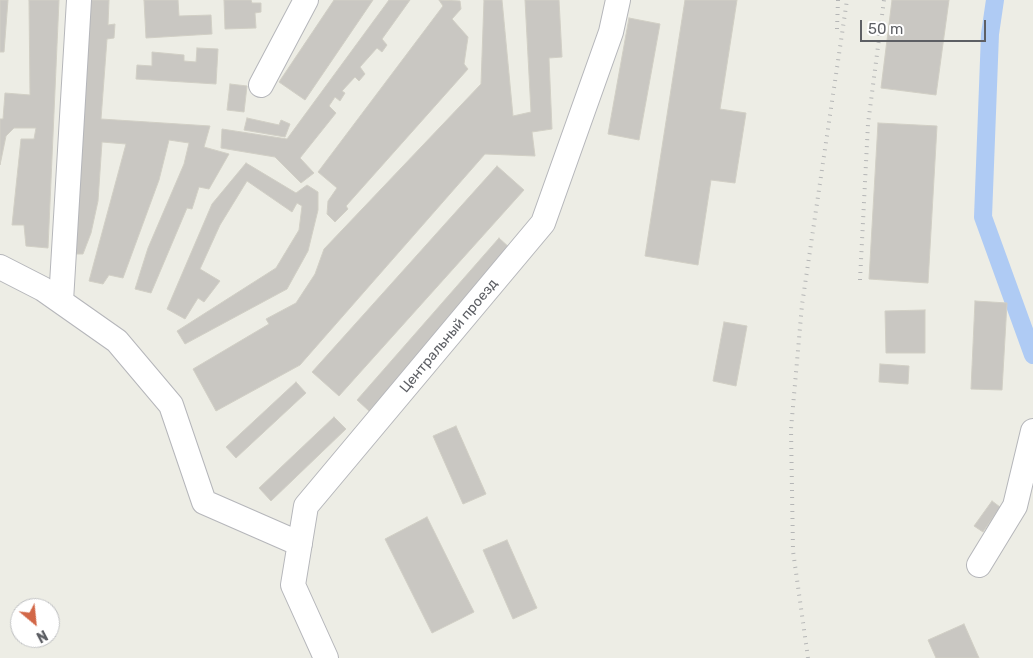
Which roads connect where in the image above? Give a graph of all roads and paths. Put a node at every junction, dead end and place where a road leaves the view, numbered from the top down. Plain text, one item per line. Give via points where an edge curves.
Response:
1 (79, 0) edge
2 (306, 0) edge
3 (618, 0) edge
4 (261, 85) dead end
5 (0, 267) edge
6 (61, 301) junction
7 (1033, 431) edge
8 (300, 544) junction
9 (979, 565) dead end
10 (326, 658) edge

1 - 6 street
2 - 4 street
3 - 8 street, Центральный проезд via 611,32 543,223 306,506
5 - 6 street
6 - 8 street via 117,341 171,405 204,502
7 - 9 street via 1015,506
8 - 10 street, Центральный проезд via 293,585

